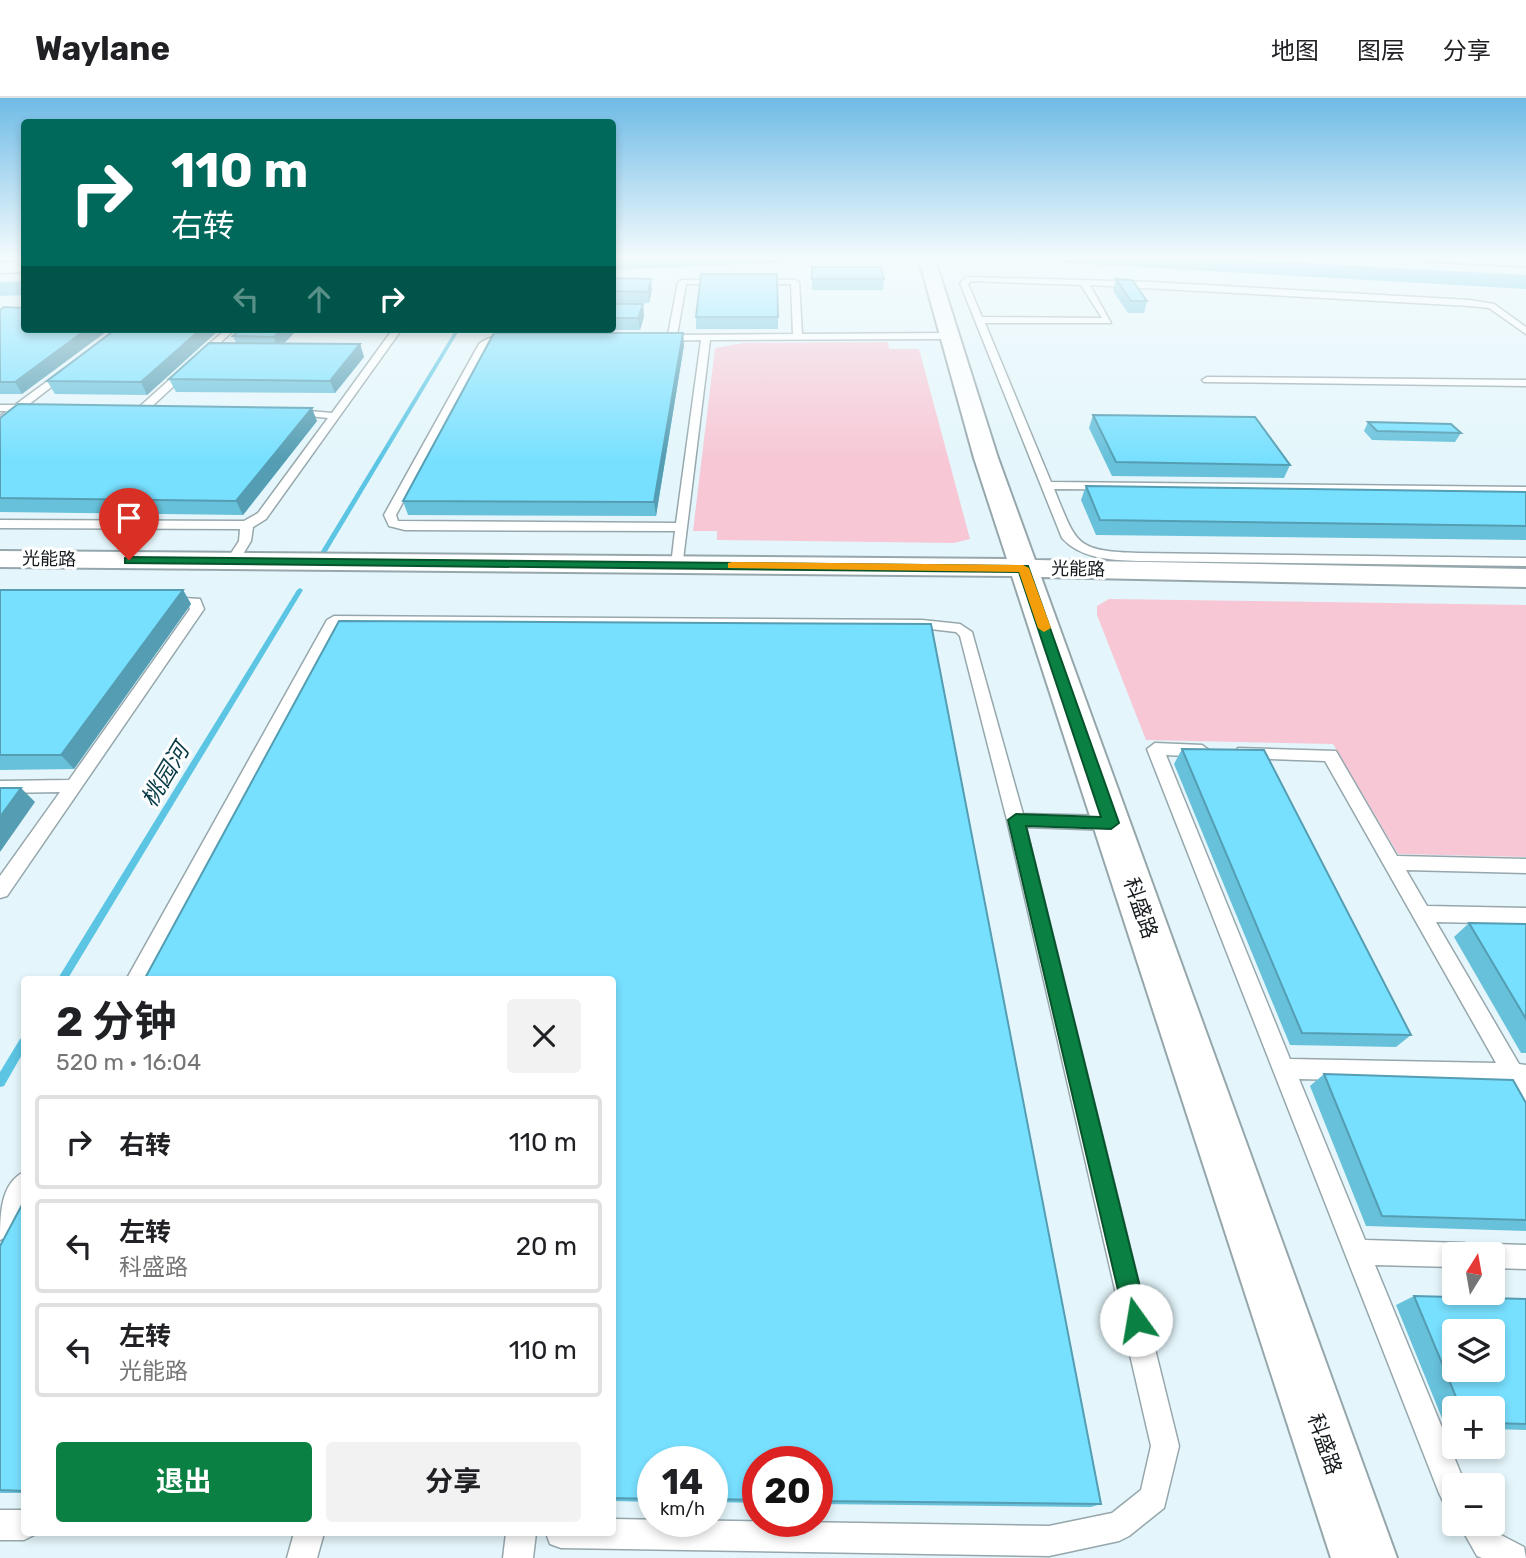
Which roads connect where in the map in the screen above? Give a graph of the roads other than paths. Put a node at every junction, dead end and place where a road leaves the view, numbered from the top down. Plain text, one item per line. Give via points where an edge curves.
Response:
1 (674, 324) edge
2 (797, 324) edge
3 (962, 324) edge
4 (964, 324) edge
5 (1044, 324) edge
6 (964, 328) junction
7 (227, 333) edge
8 (395, 333) edge
9 (798, 337) junction
10 (520, 338) edge
11 (645, 338) edge
12 (672, 338) junction
13 (706, 338) junction
14 (80, 361) edge
15 (1207, 380) dead end
16 (1526, 383) edge
17 (0, 408) edge
18 (17, 408) junction
19 (45, 408) edge
20 (128, 410) edge
21 (142, 410) junction
22 (168, 410) edge
23 (272, 411) edge
24 (334, 417) junction
25 (0, 421) edge
26 (1046, 485) junction
27 (1526, 490) edge
28 (0, 524) edge
29 (247, 525) junction
30 (681, 527) junction
31 (0, 559) edge
32 (232, 561) junction
33 (1526, 562) edge
34 (677, 565) junction
35 (1023, 568) junction
36 (1526, 578) edge
37 (146, 600) edge
38 (74, 786) junction
39 (0, 788) edge
40 (1016, 820) junction
41 (1111, 823) junction
42 (1391, 863) junction
43 (1526, 866) edge
44 (0, 891) edge
45 (1422, 914) junction
46 (1526, 916) edge
47 (138, 976) edge
48 (1284, 1069) junction
49 (1520, 1074) edge
50 (1526, 1096) edge
51 (21, 1190) edge
52 (0, 1228) edge
53 (1357, 1252) junction
54 (1442, 1254) edge
55 (1505, 1256) edge
56 (1526, 1256) edge
57 (1446, 1473) edge
58 (0, 1525) edge
59 (21, 1525) edge
60 (616, 1534) edge
61 (308, 1536) edge
62 (522, 1536) edge
63 (1482, 1536) edge
64 (302, 1558) edge
65 (518, 1558) edge
66 (1364, 1558) edge
67 (1513, 1558) edge

1 - 12 lane
2 - 9 lane
3 - 6 street, 科盛路
4 - 6 lane
5 - 6 lane
6 - 9 lane
6 - 26 lane
6 - 35 street, 科盛路 via 986,458
7 - 21 lane
8 - 24 lane
9 - 13 lane
10 - 30 lane via 484,344 390,515 393,523
11 - 12 lane
12 - 13 lane
13 - 30 lane
14 - 18 lane
15 - 16 lane
17 - 18 lane
18 - 19 lane
18 - 25 lane
20 - 21 lane
21 - 22 lane
23 - 24 lane
24 - 29 lane via 262,516
26 - 27 lane
26 - 33 lane via 1068,538 1078,548 1114,556
28 - 29 lane
29 - 32 lane via 245,541
30 - 34 lane
31 - 32 street, 光能路
32 - 34 street, 光能路
34 - 35 street, 光能路
35 - 36 street, 光能路
35 - 41 street, 科盛路
37 - 38 lane via 187,601 197,609
38 - 39 lane
38 - 44 lane
40 - 41 lane
40 - 47 lane via 967,635 960,628 922,624 334,620
40 - 60 lane via 1166,1446 1154,1498 1119,1526 1049,1541
41 - 66 street, 科盛路
42 - 43 lane
42 - 45 lane
42 - 48 lane via 1330,755 1155,750
45 - 46 lane
45 - 49 lane
48 - 49 lane
48 - 53 lane
49 - 50 lane
51 - 52 lane
53 - 54 lane
53 - 57 lane
55 - 56 lane
58 - 59 lane
61 - 64 lane
62 - 65 lane
63 - 67 lane via 1488,1545

